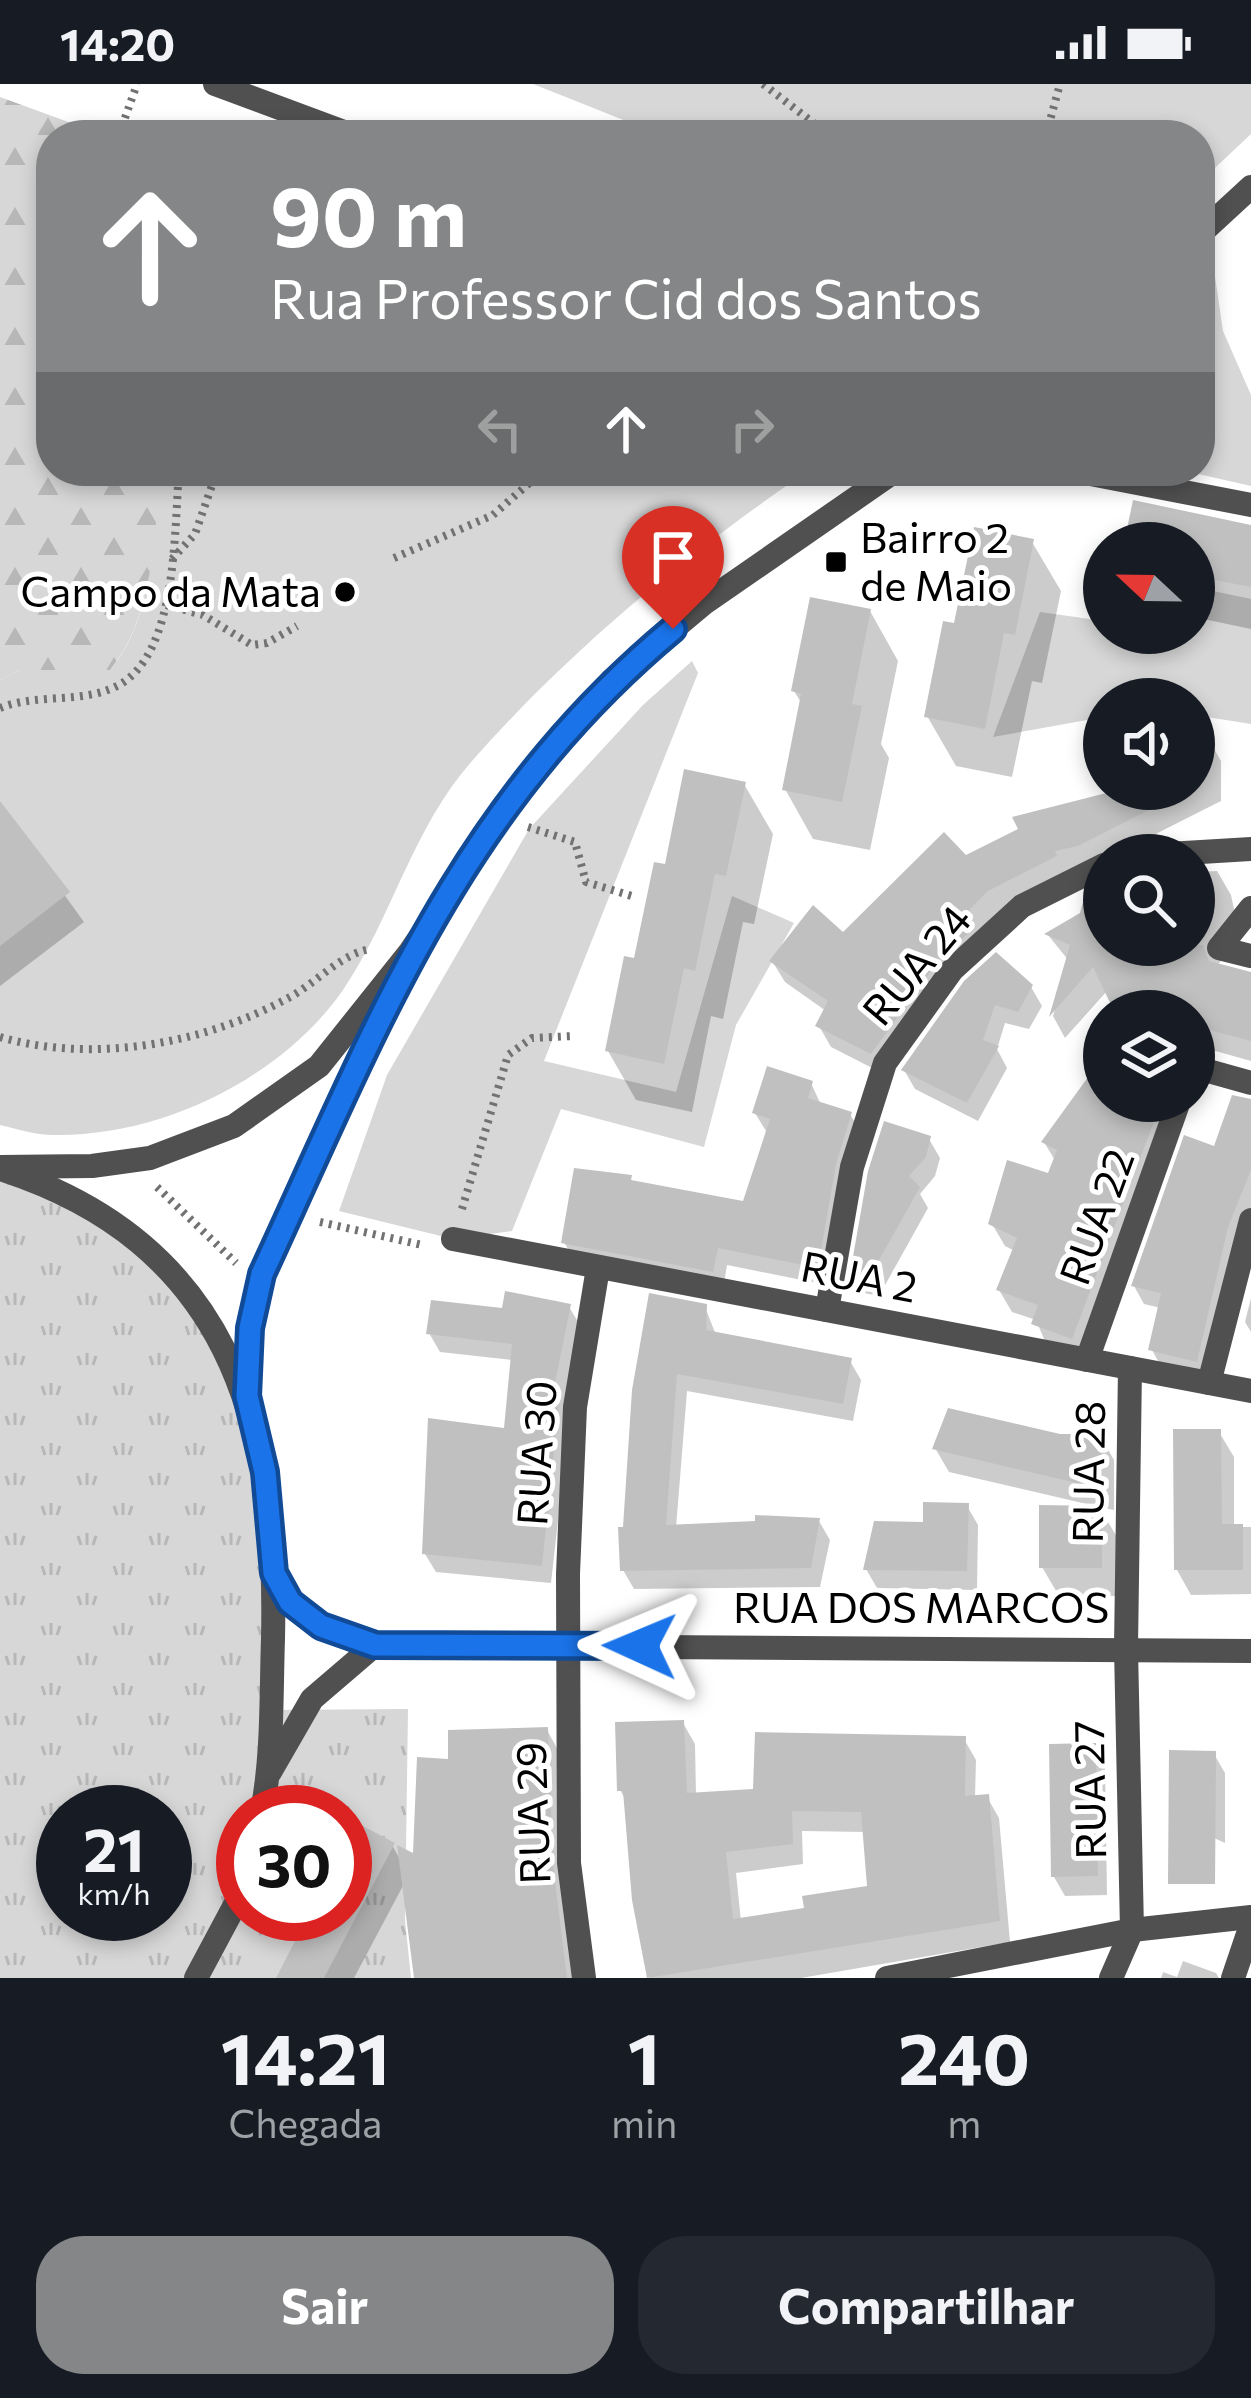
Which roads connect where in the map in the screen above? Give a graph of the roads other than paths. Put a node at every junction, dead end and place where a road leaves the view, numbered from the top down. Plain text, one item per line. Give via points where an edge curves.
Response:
1 (215, 84) edge
2 (312, 120) edge
3 (1251, 187) edge
4 (1215, 220) edge
5 (873, 486) edge
6 (1153, 486) edge
7 (1251, 505) edge
8 (1251, 849) edge
9 (1215, 851) edge
10 (1083, 876) edge
11 (1251, 908) edge
12 (410, 952) junction
13 (1251, 956) edge
14 (1215, 1073) edge
15 (1251, 1083) edge
16 (1172, 1122) edge
17 (0, 1168) edge
18 (1251, 1220) edge
19 (453, 1239) road end
20 (598, 1268) junction
21 (827, 1310) junction
22 (1087, 1360) junction
23 (1130, 1368) junction
24 (1209, 1383) junction
25 (1251, 1391) edge
26 (247, 1396) junction
27 (274, 1573) junction
28 (375, 1645) junction
29 (568, 1645) junction
30 (1126, 1648) junction
31 (1251, 1652) edge
32 (270, 1772) junction
33 (267, 1785) edge
34 (1251, 1921) edge
35 (1132, 1930) junction
36 (216, 1941) edge
37 (196, 1978) edge
38 (584, 1978) edge
39 (887, 1978) edge
40 (1111, 1978) edge
41 (1233, 1978) edge

1 - 2 street
3 - 4 street
5 - 12 street via 703,604 612,680 500,813
6 - 7 street
8 - 9 street
10 - 21 street, RUA 24 via 1022,906 952,970 885,1063 853,1168
11 - 13 street via 1219,948
12 - 17 street via 319,1066 234,1126 150,1158
12 - 26 street via 262,1274
14 - 15 street
16 - 22 street, RUA 22
17 - 26 street via 58,1187 156,1252 222,1340
18 - 24 street
19 - 20 street, RUA 2
20 - 21 street, RUA 2
20 - 29 street, RUA 30 via 574,1407
21 - 22 street, RUA 2
22 - 23 street, RUA 2
23 - 24 street, RUA 2
23 - 30 street, RUA 28
24 - 25 street, RUA 2
26 - 27 street via 265,1472
27 - 28 street, RUA DOS MARCOS via 308,1618
27 - 32 street
28 - 29 street, RUA DOS MARCOS
28 - 32 street via 312,1699
29 - 30 street, RUA DOS MARCOS
29 - 38 street, RUA 29 via 569,1862
30 - 31 street, RUA DOS MARCOS
30 - 35 street, RUA 27
32 - 33 street
34 - 35 street
34 - 41 street
35 - 39 street
35 - 40 street
36 - 37 street

